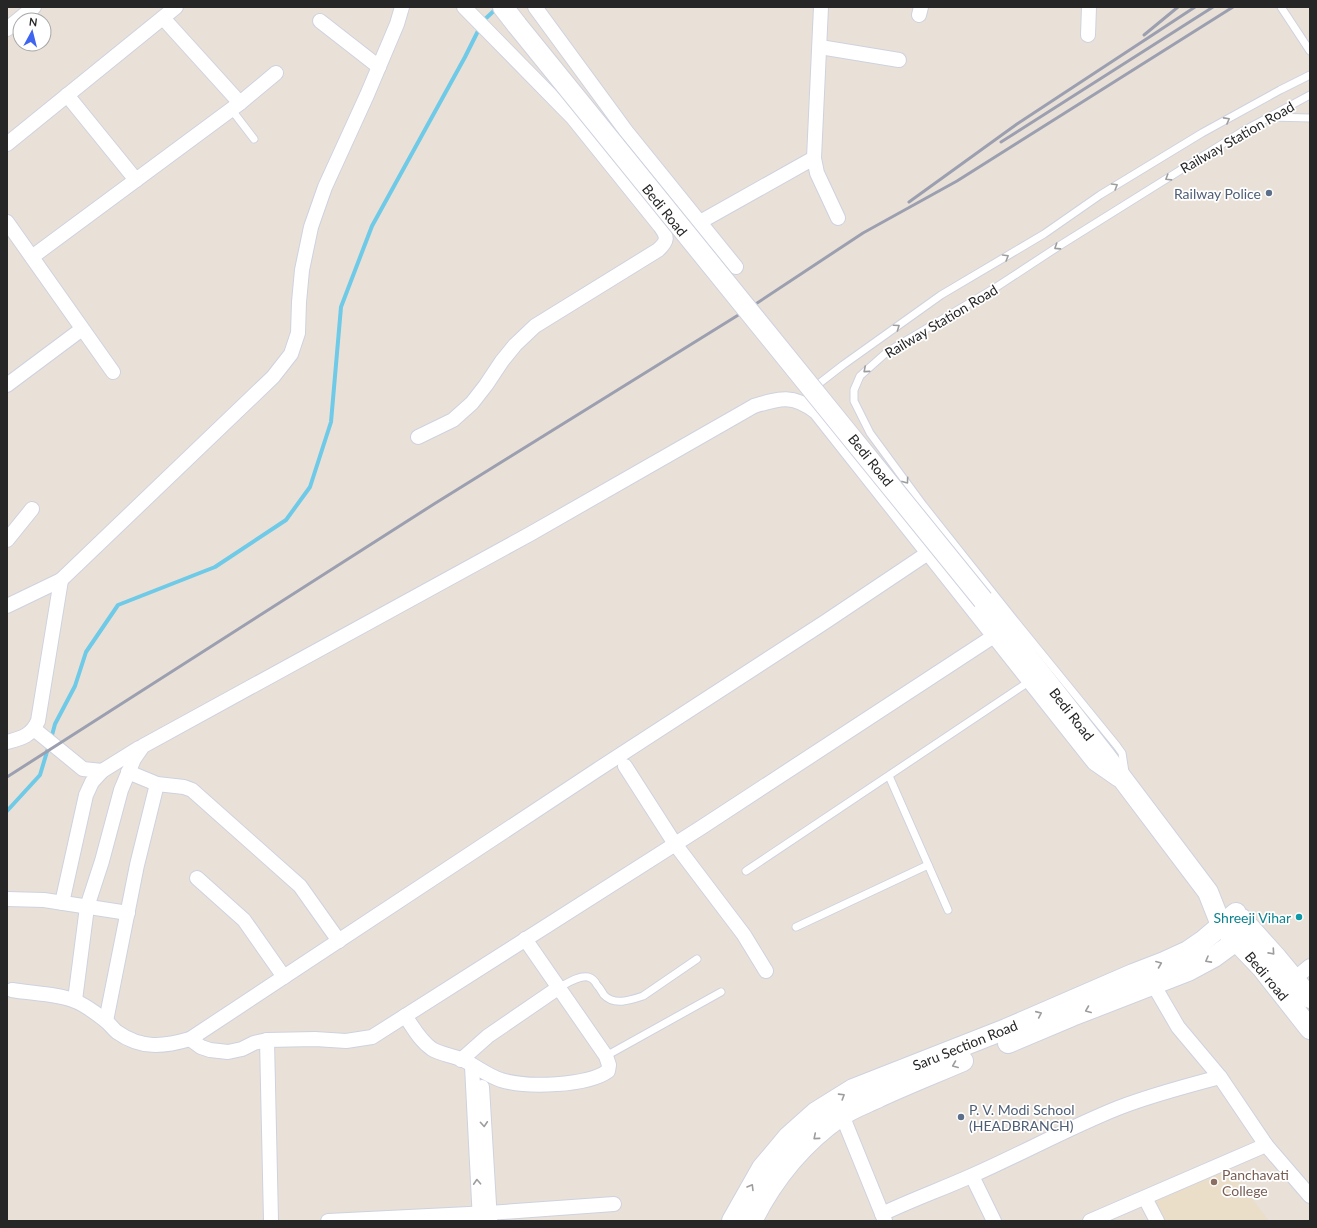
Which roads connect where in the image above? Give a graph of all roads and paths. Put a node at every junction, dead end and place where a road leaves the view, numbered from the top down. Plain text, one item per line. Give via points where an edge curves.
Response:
1 (34, 7) edge
2 (176, 7) edge
3 (402, 7) edge
4 (464, 7) edge
5 (503, 7) edge
6 (535, 7) edge
7 (821, 7) edge
8 (1089, 7) edge
9 (1282, 7) edge
10 (163, 18) junction
11 (320, 21) dead end
12 (7, 29) edge
13 (1088, 34) dead end
14 (820, 47) junction
15 (1310, 51) edge
16 (899, 60) dead end
17 (379, 67) junction
18 (276, 73) dead end
19 (1310, 75) edge
20 (67, 95) junction
21 (1310, 95) edge
22 (235, 106) junction
23 (1270, 117) junction
24 (1310, 118) edge
25 (254, 139) dead end
26 (7, 144) edge
27 (814, 158) junction
28 (136, 180) junction
29 (838, 218) dead end
30 (7, 222) edge
31 (700, 222) junction
32 (32, 257) junction
33 (736, 267) dead end
34 (82, 329) junction
35 (113, 372) dead end
36 (7, 385) edge
37 (798, 400) junction
38 (418, 437) dead end
39 (32, 509) dead end
40 (7, 540) edge
41 (928, 553) junction
42 (61, 580) junction
43 (7, 606) edge
44 (994, 636) junction
45 (1030, 681) junction
46 (34, 729) junction
47 (7, 742) edge
48 (143, 746) junction
49 (626, 766) dead end
50 (102, 771) junction
51 (128, 772) junction
52 (889, 776) junction
53 (157, 784) junction
54 (1127, 786) junction
55 (675, 844) junction
56 (928, 865) junction
57 (746, 872) dead end
58 (196, 878) dead end
59 (7, 899) edge
60 (62, 903) junction
61 (87, 907) junction
62 (948, 910) dead end
63 (128, 913) junction
64 (1229, 919) junction
65 (796, 927) dead end
66 (1244, 935) junction
67 (525, 939) junction
68 (339, 941) junction
69 (697, 959) dead end
70 (1310, 966) edge
71 (766, 971) dead end
72 (284, 977) junction
73 (1294, 979) junction
74 (1153, 984) junction
75 (558, 988) junction
76 (12, 990) dead end
77 (721, 992) dead end
78 (1310, 998) edge
79 (75, 1000) junction
80 (405, 1016) junction
81 (106, 1021) junction
82 (1310, 1029) edge
83 (190, 1039) junction
84 (267, 1040) junction
85 (608, 1060) junction
86 (471, 1065) junction
87 (1220, 1077) junction
88 (616, 1081) dead end
89 (842, 1115) junction
90 (1266, 1144) junction
91 (972, 1176) junction
92 (1310, 1196) edge
93 (1145, 1198) junction
94 (614, 1204) dead end
95 (484, 1217) edge
96 (883, 1217) edge
97 (271, 1221) edge
98 (328, 1221) edge
99 (732, 1221) edge
100 (752, 1221) edge
101 (994, 1221) edge
102 (1090, 1221) edge
103 (1157, 1221) edge

1 - 12 street
2 - 10 street
3 - 17 street
4 - 38 street via 573,118 660,226 666,239 658,250 535,326 515,344 472,402 453,420
5 - 54 main road, Bedi Road, bridge via 983,600
6 - 31 street via 626,131
7 - 14 street
8 - 13 street
9 - 15 lane
10 - 20 street
10 - 22 street
11 - 17 street
14 - 16 street
14 - 27 street
17 - 42 street via 325,187 311,227 302,270 298,333 291,354 273,377
18 - 22 street
37 -> 19 lane, Railway Station Road via 941,295 1044,234 1100,195
20 - 26 street
20 - 28 street
21 - 23 lane, Railway Station Road
22 - 25 lane
22 - 28 street
23 - 24 lane
23 -> 54 lane, Railway Station Road via 1243,131 998,286 887,352 860,376 854,390 854,401 870,432 923,505 1122,753
27 - 29 street via 816,173
27 - 31 street
28 - 32 street
30 - 32 street
31 - 33 street
32 - 34 street
34 - 35 street
34 - 36 street
37 - 41 street via 816,412
37 - 48 street via 772,400 754,406 523,538
39 - 40 street
41 - 44 street
41 - 68 street
42 - 43 street
42 - 46 street via 41,709
44 - 45 street
44 - 55 street
45 - 52 lane
45 - 54 street via 1094,763
46 - 47 street via 26,736
46 - 50 street via 83,769
48 - 50 street
48 - 51 street
49 - 55 street
50 - 60 street via 92,782 86,795
51 - 53 street
51 - 61 street via 120,790
52 - 56 lane
52 - 57 lane
53 - 63 street
53 - 68 street via 192,790 300,886
54 - 64 main road, Bedi Road
55 - 67 street
55 - 71 street via 744,935
56 - 62 lane
56 - 65 lane
58 - 72 street via 244,920
59 - 60 street via 25,898
60 - 61 street
61 - 63 street
61 - 79 street
63 - 81 street
64 - 66 main road, Bedi Road
99 -> 64 main road, Saru Section Road via 762,1168 788,1137 816,1112 854,1089 999,1032 1188,951
66 -> 73 main road, Bedi Road
66 -> 74 main road, Saru Section Road via 1214,957 1188,971
66 - 82 main road, Bedi road via 1262,968
67 - 75 street
67 - 80 street
68 - 72 street
69 - 75 lane via 643,996 633,1000 610,1000 590,977 577,979
70 - 73 street
72 - 83 street
73 - 78 main road, Bedi Road
74 - 87 street via 1178,1026
74 -> 89 main road, Saru Section Road via 912,1082
75 - 85 street
75 - 86 street via 488,1036
76 - 79 street
77 - 85 lane
79 - 81 street
80 - 84 street via 372,1037 346,1041
80 - 86 street via 418,1036 432,1049
81 - 83 street via 128,1038 151,1045 170,1045
83 - 84 street via 201,1047 219,1052 242,1049
84 - 97 street
85 - 86 street via 608,1071 602,1075 571,1083 518,1083 502,1080
85 - 88 street
86 - 95 street
87 - 90 street
87 - 91 street via 1119,1108
89 - 96 street
89 -> 100 main road, Saru Section Road via 798,1151
90 - 92 street
90 - 93 street
91 - 96 street via 921,1196
91 - 101 street
93 - 102 street
93 - 103 street
94 - 95 street
95 - 98 street

